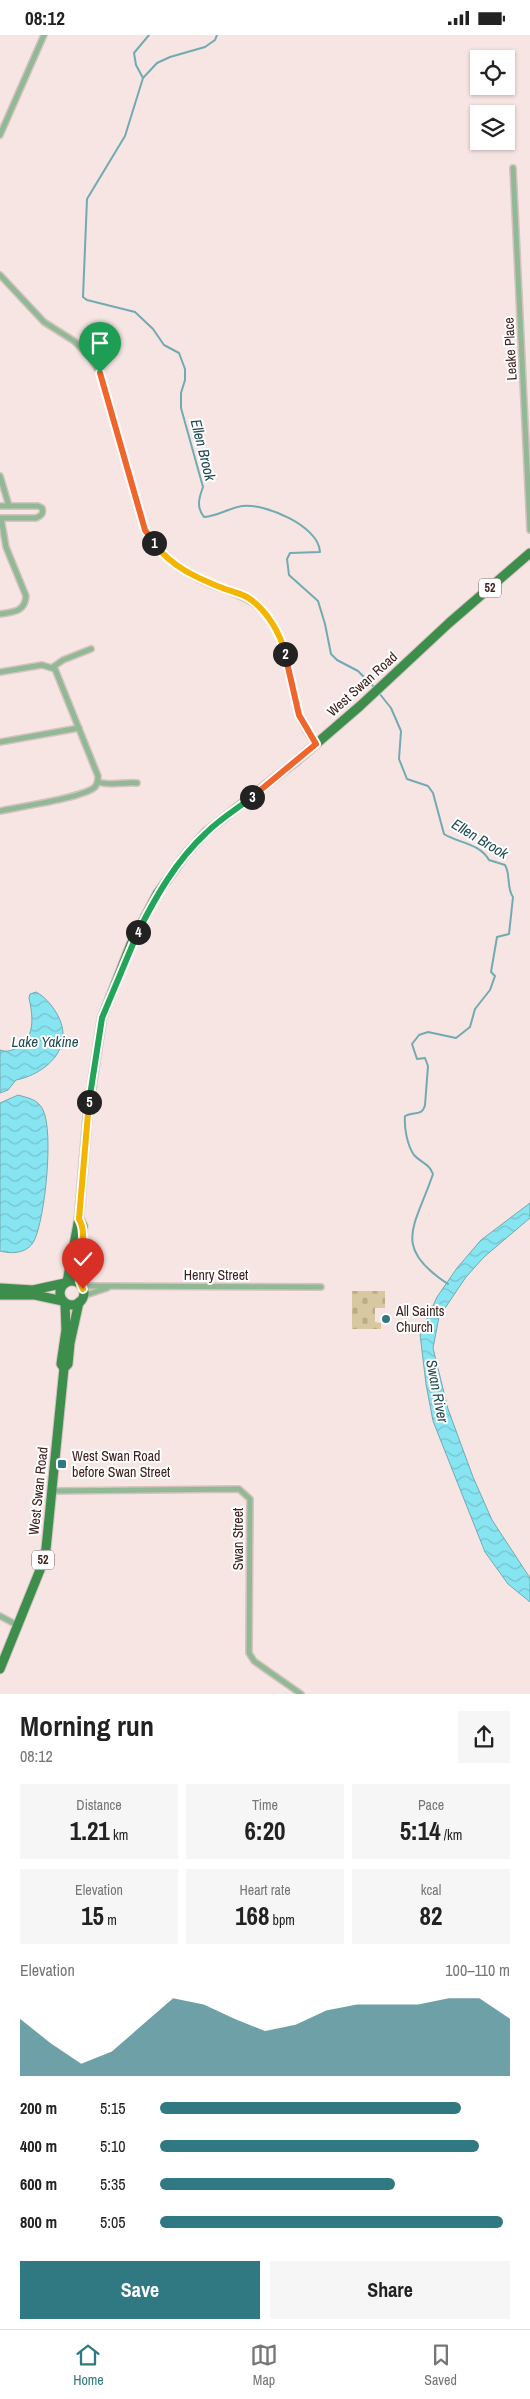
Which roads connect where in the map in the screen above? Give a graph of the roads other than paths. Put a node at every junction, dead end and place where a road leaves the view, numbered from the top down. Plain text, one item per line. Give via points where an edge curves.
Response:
1 (44, 35) edge
2 (0, 135) edge
3 (513, 167) dead end
4 (0, 275) edge
5 (0, 476) edge
6 (0, 506) edge
7 (9, 506) junction
8 (0, 518) edge
9 (530, 530) edge
10 (530, 553) edge
11 (0, 614) edge
12 (92, 649) dead end
13 (53, 667) junction
14 (0, 673) edge
15 (79, 728) junction
16 (0, 741) edge
17 (316, 744) junction
18 (98, 782) junction
19 (136, 783) dead end
20 (0, 811) edge
21 (79, 1219) junction
22 (66, 1282) junction
23 (81, 1285) junction
24 (112, 1287) junction
25 (321, 1287) dead end
26 (0, 1288) edge
27 (0, 1295) edge
28 (81, 1299) junction
29 (64, 1302) junction
30 (64, 1368) junction
31 (53, 1491) junction
32 (0, 1616) edge
33 (17, 1625) junction
34 (0, 1669) edge
35 (301, 1694) edge

1 - 2 street
3 - 9 street, Leake Place
4 - 17 street via 44,322 74,341 100,373 145,530 159,550 198,579 250,599 272,623 284,646 299,715
5 - 7 street
6 - 7 street
7 - 8 street via 38,506 43,512 36,518
8 - 11 street via 6,547 26,596 19,611
10 - 17 main road, West Swan Road / 52
12 - 13 street
13 - 14 street via 42,665
13 - 15 street
15 - 16 street
15 - 18 street
17 - 21 main road, West Swan Road / 52 via 206,832 157,894 132,944 102,1018 96,1045 82,1162
18 - 19 street via 105,785 122,781
18 - 20 street via 94,787 66,797
21 - 22 main road, West Swan Road / 52
21 - 23 main road, West Swan Road / 52 via 83,1226 79,1268
22 - 23 main road via 74,1281
22 - 26 main road via 33,1290
22 - 29 main road, 52 via 60,1294
23 - 24 street, Henry Street
23 - 28 main road, 52
24 - 25 street, Henry Street
24 - 28 street, Henry Street
27 - 29 main road via 35,1295
28 - 29 main road via 72,1305
28 - 30 main road, West Swan Road / 52 via 68,1365
29 - 30 main road, West Swan Road / 52 via 66,1330 61,1363
30 - 31 main road, West Swan Road / 52
31 - 33 main road, West Swan Road / 52 via 44,1556
31 - 35 street, Swan Street via 238,1489 250,1499 249,1653 254,1661
32 - 33 street
33 - 34 main road, West Swan Road / 52

